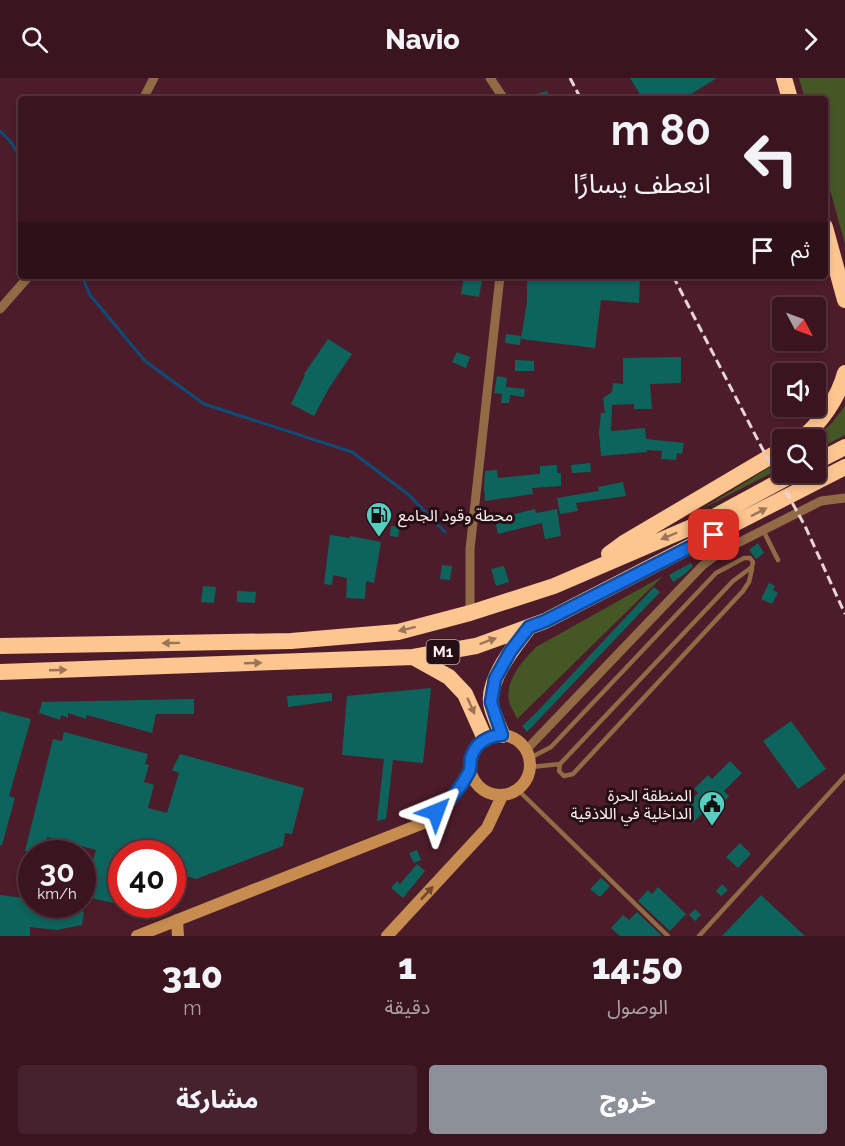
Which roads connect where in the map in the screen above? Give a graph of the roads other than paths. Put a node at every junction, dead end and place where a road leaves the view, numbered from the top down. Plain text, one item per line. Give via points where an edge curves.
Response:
1 (154, 78) edge
2 (490, 78) edge
3 (784, 78) edge
4 (145, 96) edge
5 (502, 96) edge
6 (789, 96) edge
7 (828, 238) edge
8 (25, 279) edge
9 (500, 279) edge
10 (845, 300) edge
11 (0, 309) edge
12 (845, 373) edge
13 (810, 429) edge
14 (845, 447) edge
15 (772, 456) edge
16 (826, 457) edge
17 (845, 467) edge
18 (777, 483) edge
19 (845, 498) edge
20 (763, 530) junction
21 (778, 560) dead end
22 (752, 567) junction
23 (583, 572) junction
24 (470, 613) junction
25 (529, 627) junction
26 (0, 646) edge
27 (414, 657) junction
28 (0, 672) edge
29 (502, 735) junction
30 (485, 739) junction
31 (529, 758) junction
32 (560, 764) junction
33 (470, 770) junction
34 (845, 776) edge
35 (518, 790) junction
36 (502, 796) junction
37 (177, 920) junction
38 (137, 936) edge
39 (178, 936) edge
40 (387, 936) edge
41 (669, 936) edge
42 (699, 936) edge

1 - 4 street
2 - 5 street
3 - 6 highway
7 - 10 highway
8 - 11 street
9 - 24 street via 470,549
12 - 13 highway via 826,412
14 - 16 highway
15 - 23 highway via 624,543
25 -> 17 highway, M1
18 -> 23 highway, M1 via 710,519
19 - 20 street via 821,501
20 - 21 lane
20 - 31 street via 703,565
22 - 31 lane via 750,558 744,558 716,573 550,747
22 - 32 lane via 733,581
22 - 32 lane via 743,591 573,774 564,776 559,771
23 - 24 highway, M1 via 554,586
24 -> 26 highway, M1 via 398,632 291,640
27 -> 25 highway, M1 via 476,646
25 - 29 highway via 495,679 491,702
28 -> 27 highway, M1
27 -> 30 highway via 450,677 465,694
29 - 30 street
29 - 31 street via 512,737
30 - 33 street via 473,752
31 - 32 lane
31 - 35 street via 525,784
33 - 36 street via 478,786
33 - 37 street via 451,800 421,824
34 - 42 lane
35 - 36 street
35 - 41 lane
40 -> 36 street via 487,828
37 - 38 street
37 - 39 street

